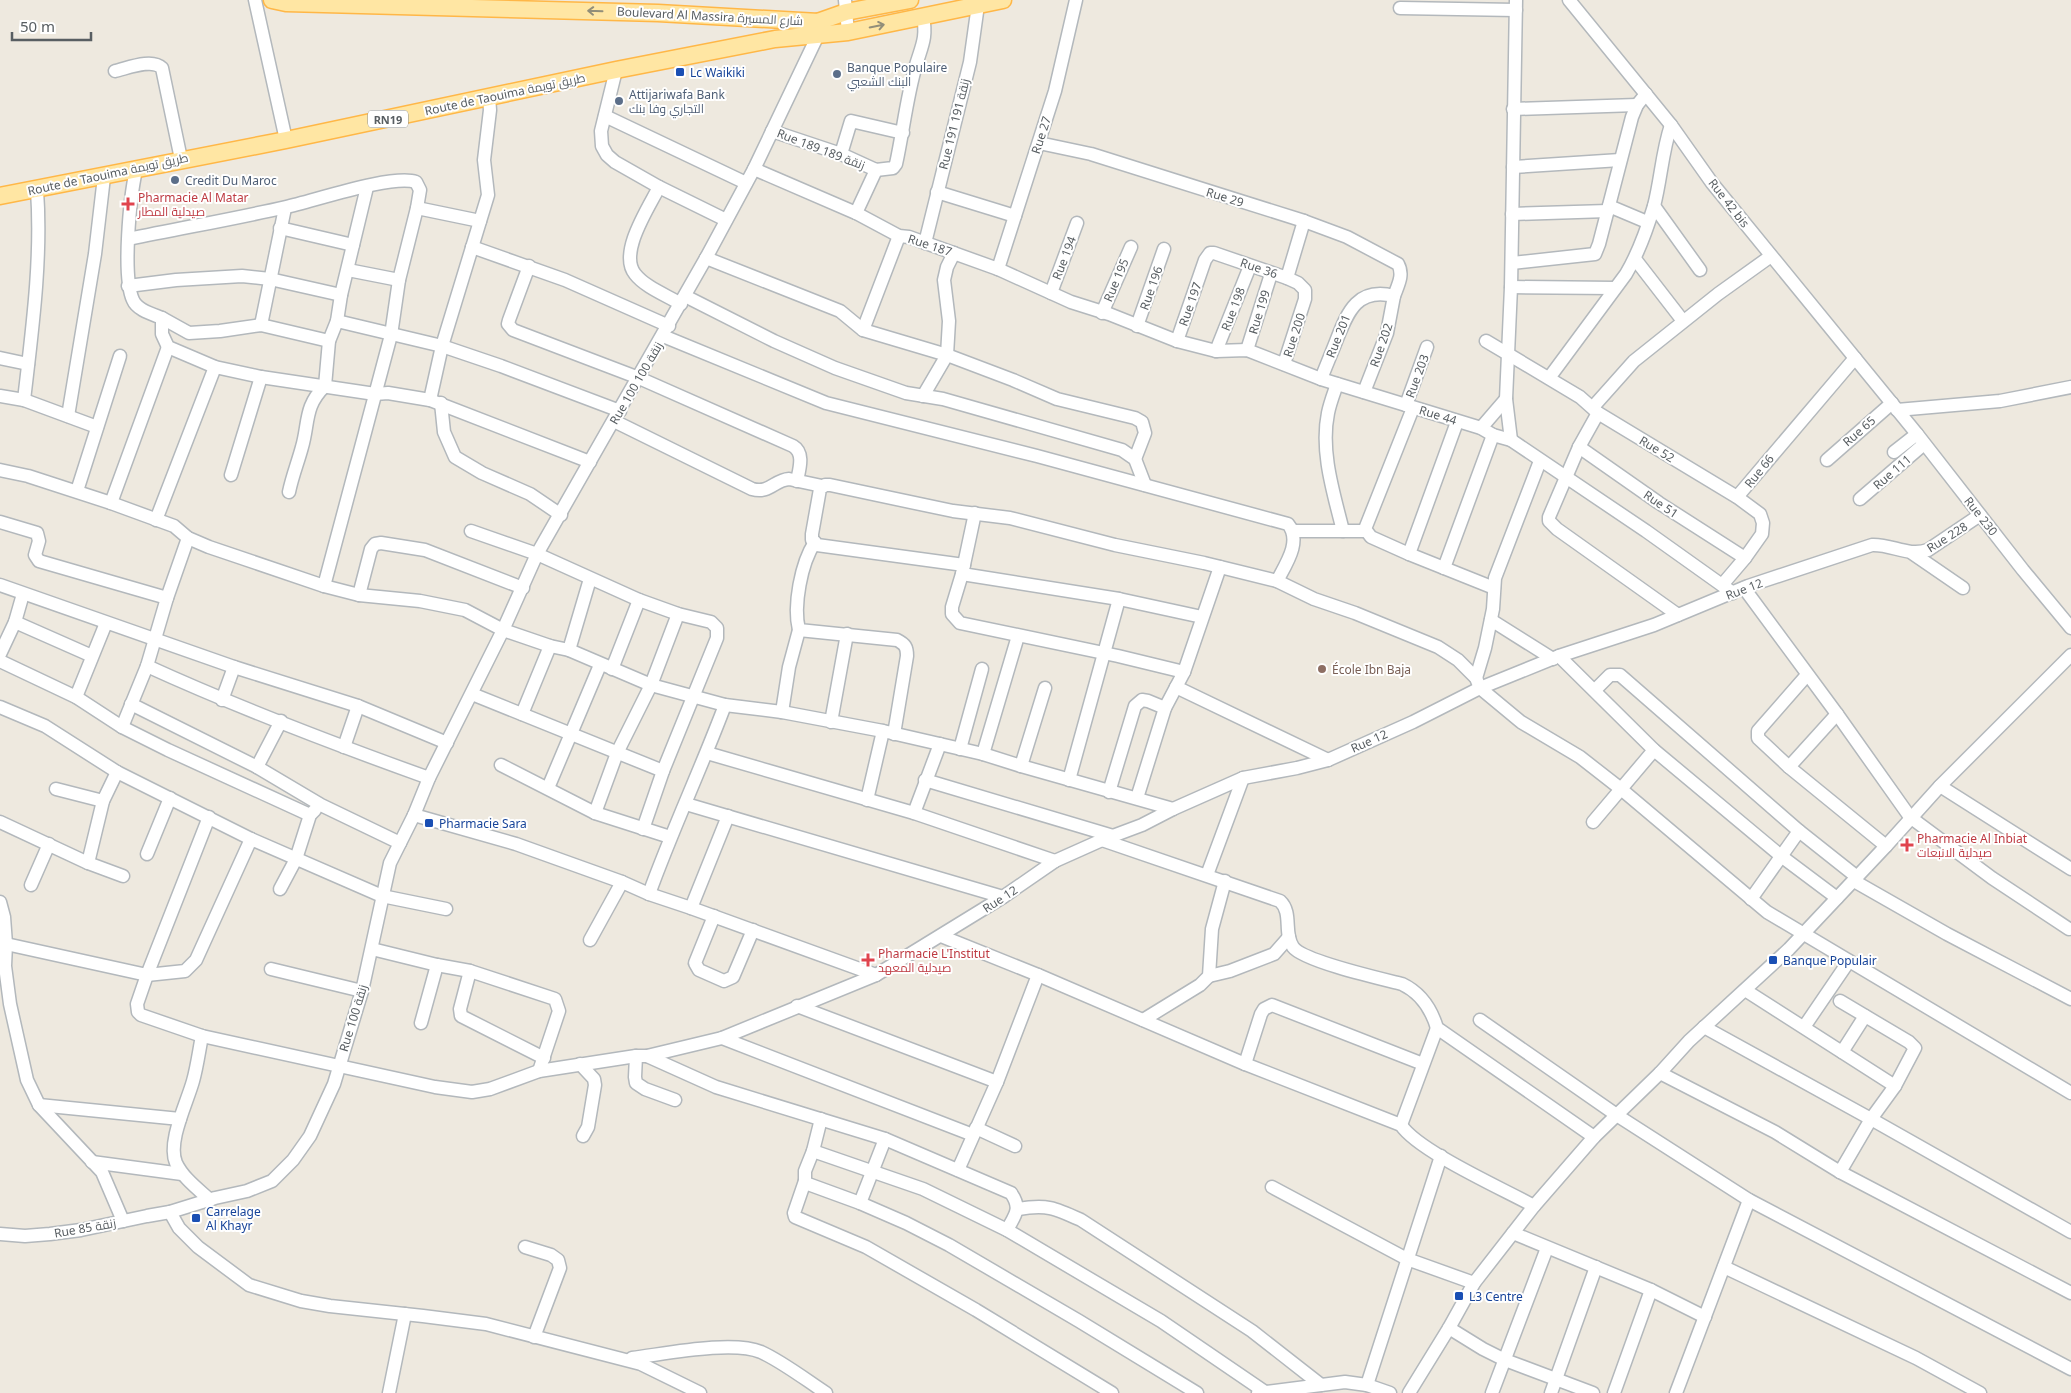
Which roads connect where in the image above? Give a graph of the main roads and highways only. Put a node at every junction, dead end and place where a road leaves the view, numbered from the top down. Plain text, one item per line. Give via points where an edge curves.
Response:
1 (272, 0) edge
2 (907, 0) edge
3 (1003, 0) edge
4 (846, 6) edge
5 (818, 29) junction
6 (0, 196) edge

5 -> 1 main road, Boulevard Al Massira شارع المسيرة via 658,13 286,3
2 - 4 main road, RN19
5 -> 3 main road, Route de Taouima طريق تويمة / RN19 via 848,32
4 - 5 main road, Route de Taouima طريق تويمة / RN19
5 - 6 main road, Route de Taouima طريق تويمة / RN19

